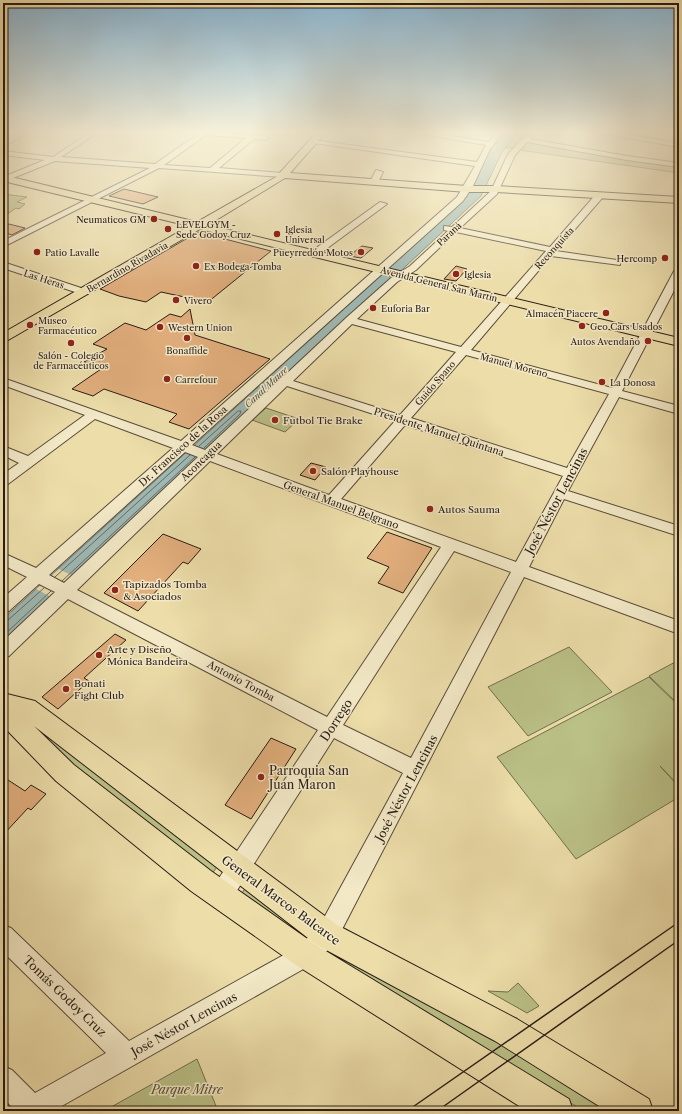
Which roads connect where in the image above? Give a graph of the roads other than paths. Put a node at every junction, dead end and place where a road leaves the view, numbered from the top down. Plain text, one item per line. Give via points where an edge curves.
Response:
1 (21, 183) edge
2 (125, 183) edge
3 (270, 183) edge
4 (388, 183) edge
5 (473, 183) edge
6 (499, 183) edge
7 (470, 189) junction
8 (496, 189) junction
9 (600, 195) junction
10 (92, 200) junction
11 (679, 200) edge
12 (383, 204) dead end
13 (200, 225) junction
14 (434, 225) junction
15 (451, 228) junction
16 (3, 244) edge
17 (550, 251) junction
18 (315, 254) junction
19 (618, 263) dead end
20 (3, 266) edge
21 (391, 272) junction
22 (678, 274) edge
23 (84, 292) junction
24 (507, 300) junction
25 (343, 307) junction
26 (352, 317) junction
27 (329, 318) junction
28 (646, 334) junction
29 (3, 339) edge
30 (679, 342) edge
31 (462, 351) junction
32 (3, 381) edge
33 (285, 382) junction
34 (615, 393) junction
35 (679, 410) edge
36 (94, 414) junction
37 (402, 420) junction
38 (186, 448) junction
39 (3, 450) edge
40 (205, 455) junction
41 (29, 462) junction
42 (571, 474) junction
43 (3, 481) edge
44 (560, 493) junction
45 (331, 502) junction
46 (679, 531) edge
47 (450, 544) junction
48 (3, 558) edge
49 (520, 569) junction
50 (42, 578) junction
51 (63, 589) junction
52 (3, 607) edge
53 (679, 628) edge
54 (3, 651) edge
55 (3, 703) edge
56 (3, 709) edge
57 (331, 728) junction
58 (415, 770) junction
59 (238, 868) junction
60 (221, 895) junction
61 (3, 936) edge
62 (316, 945) junction
63 (127, 1056) junction
64 (3, 1079) edge
65 (30, 1110) edge
66 (556, 1111) edge
67 (638, 1111) edge

1 - 10 main road, Avenida General San Martín
2 - 10 street
3 - 13 main road, Bernardino Rivadavia
4 - 7 main road
5 - 7 street
6 - 8 street, Paraná
7 - 8 main road
7 - 14 street
8 - 9 main road
8 - 15 street, Paraná
9 - 11 main road
9 - 17 street, Reconquista
10 - 13 main road, Avenida General San Martín
10 - 16 street
12 - 18 street
13 - 18 main road, Avenida General San Martín
13 - 23 main road, Bernardino Rivadavia
14 - 15 street
14 - 21 street
15 - 17 street
15 - 21 street, Paraná via 413,268
17 - 19 street
17 - 24 street, Reconquista
18 - 21 main road, Avenida General San Martín
20 - 23 street, Las Heras
21 - 24 main road, Avenida General San Martín
21 - 25 street, Dr. Francisco de la Rosa
21 - 26 street, Aconcagua
22 - 28 street, José Néstor Lencinas
23 - 29 main road, Bernardino Rivadavia
24 - 28 main road, Avenida General San Martín
24 - 31 street, Guido Spano
25 - 26 street
25 - 27 street, Dr. Francisco de la Rosa
26 - 27 street
26 - 31 street, Manuel Moreno
26 - 33 street, Aconcagua
27 - 38 street, Dr. Francisco de la Rosa
28 - 30 main road, Avenida General San Martín
28 - 34 street, José Néstor Lencinas
31 - 34 street, Manuel Moreno
31 - 37 street, Guido Spano
32 - 36 street, General Manuel Belgrano
33 - 37 street, Presidente Manuel Quintana
33 - 40 street, Aconcagua
34 - 35 street, Manuel Moreno
34 - 42 street, José Néstor Lencinas
36 - 38 street, General Manuel Belgrano
36 - 41 street
37 - 42 street, Presidente Manuel Quintana
37 - 45 street, Guido Spano
38 - 40 street, General Manuel Belgrano
38 - 50 street, Dr. Francisco de la Rosa
39 - 41 street
40 - 45 street, General Manuel Belgrano
40 - 51 street, Aconcagua
41 - 43 street
42 - 44 street, José Néstor Lencinas
44 - 46 street
44 - 49 street, José Néstor Lencinas
45 - 47 street, General Manuel Belgrano
47 - 49 street, General Manuel Belgrano
47 - 57 street, Dorrego
48 - 50 street, Antonio Tomba
49 - 53 street, General Manuel Belgrano
49 - 58 street, José Néstor Lencinas
50 - 51 street, Antonio Tomba
50 - 52 street, Dr. Francisco de la Rosa
51 - 54 street, Aconcagua
51 - 57 street, Antonio Tomba
55 - 59 main road, General Marcos Balcarce via 27,708
56 - 60 main road, General Marcos Balcarce via 65,773
57 - 58 street, Antonio Tomba
57 - 59 street, Dorrego
58 - 62 street, José Néstor Lencinas via 344,905
59 - 60 street, Dorrego
59 - 62 main road, General Marcos Balcarce
60 - 62 main road, General Marcos Balcarce
61 - 63 street, Tomás Godoy Cruz
62 - 63 street, José Néstor Lencinas
62 - 66 main road, General Marcos Balcarce
62 - 67 main road, General Marcos Balcarce via 353,950 506,1030
63 - 65 street, José Néstor Lencinas
64 - 65 street

